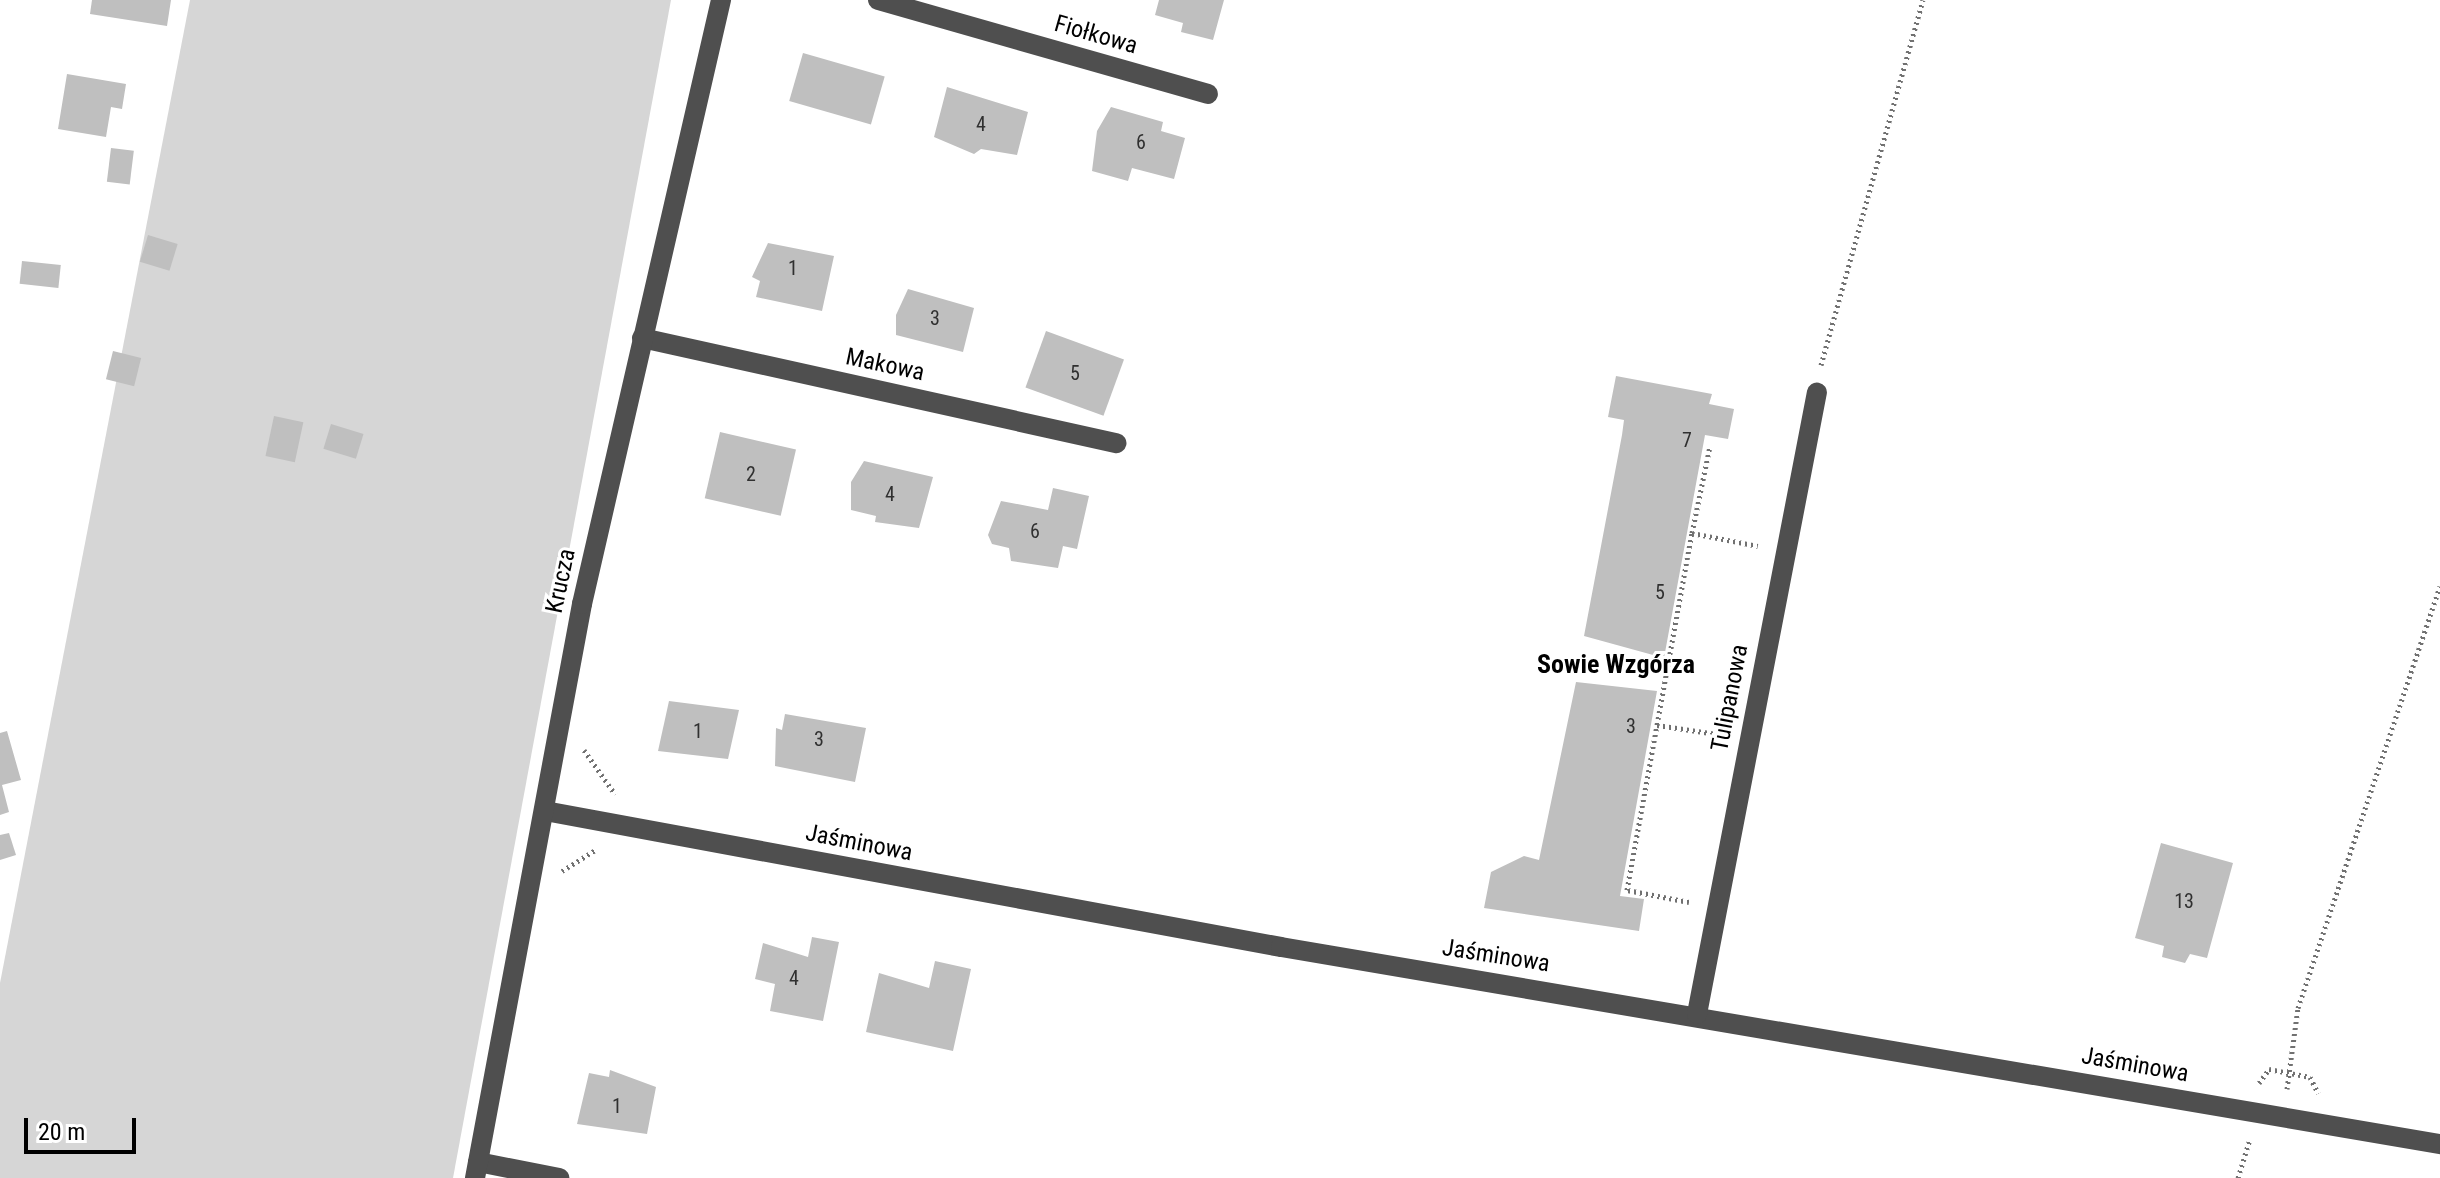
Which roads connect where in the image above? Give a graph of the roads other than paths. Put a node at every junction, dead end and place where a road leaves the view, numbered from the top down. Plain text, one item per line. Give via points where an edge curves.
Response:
1 (721, 0) edge
2 (878, 0) edge
3 (1208, 94) dead end
4 (642, 338) junction
5 (1817, 392) road end
6 (1117, 443) dead end
7 (545, 811) junction
8 (1697, 1014) junction
9 (2440, 1144) edge
10 (476, 1170) edge
11 (559, 1178) edge

1 - 4 street, Krucza
2 - 3 street, Fiołkowa
4 - 6 street, Makowa
4 - 7 street, Krucza via 582,604
5 - 8 street, Tulipanowa
7 - 8 street, Jaśminowa via 1281,947
7 - 10 street, Krucza
8 - 9 street, Jaśminowa
10 - 11 street

